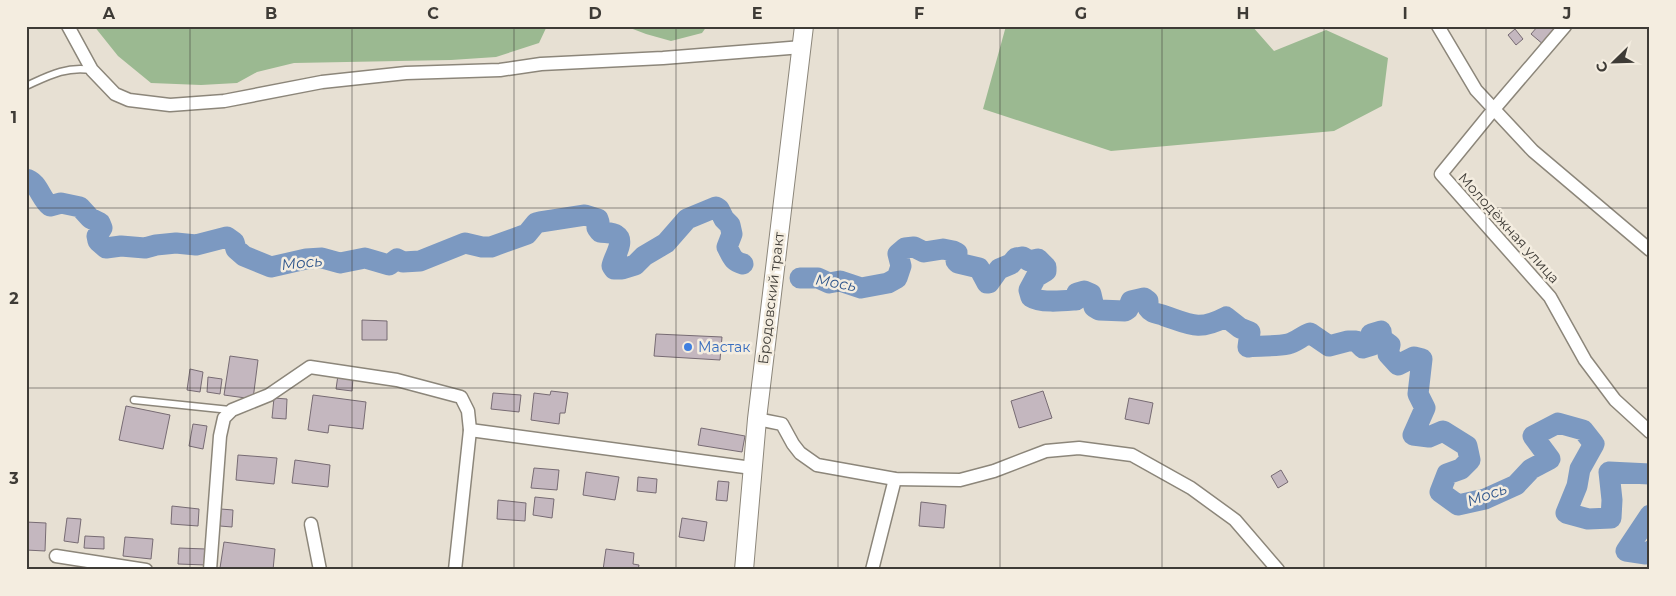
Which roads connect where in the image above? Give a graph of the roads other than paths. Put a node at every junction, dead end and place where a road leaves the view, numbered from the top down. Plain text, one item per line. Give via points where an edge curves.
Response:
1 (68, 26) edge
2 (804, 26) edge
3 (1438, 26) edge
4 (1565, 26) edge
5 (802, 47) junction
6 (92, 70) junction
7 (26, 86) edge
8 (1494, 109) junction
9 (1650, 250) edge
10 (134, 400) dead end
11 (232, 410) junction
12 (757, 419) junction
13 (470, 430) junction
14 (1650, 432) edge
15 (752, 468) junction
16 (895, 479) junction
17 (311, 524) dead end
18 (56, 556) dead end
19 (146, 570) edge
20 (210, 570) edge
21 (320, 570) edge
22 (455, 570) edge
23 (744, 570) edge
24 (872, 570) edge
25 (1278, 570) edge

1 - 6 street
2 - 5 main road, Бродовский тракт
3 - 8 street via 1476,90
4 - 8 street, Молодёжная улица
5 - 6 street via 541,64 500,70 406,73 322,82 224,101 170,105 128,100 114,94
5 - 12 main road, Бродовский тракт
6 - 7 lane via 68,69
8 - 9 street via 1533,151
8 - 14 street, Молодёжная улица via 1441,174 1550,297 1585,360 1615,400
10 - 11 lane
11 - 13 street via 269,395 310,367 397,380 461,398 468,411
11 - 20 street via 224,418 220,436
12 - 15 main road, Бродовский тракт
12 - 16 street via 782,424 800,453 817,465
13 - 15 street
13 - 22 street
15 - 23 main road, Бродовский тракт
16 - 24 street
16 - 25 street via 960,480 1046,451 1079,448 1132,455 1191,488 1235,520
17 - 21 street
18 - 19 street

